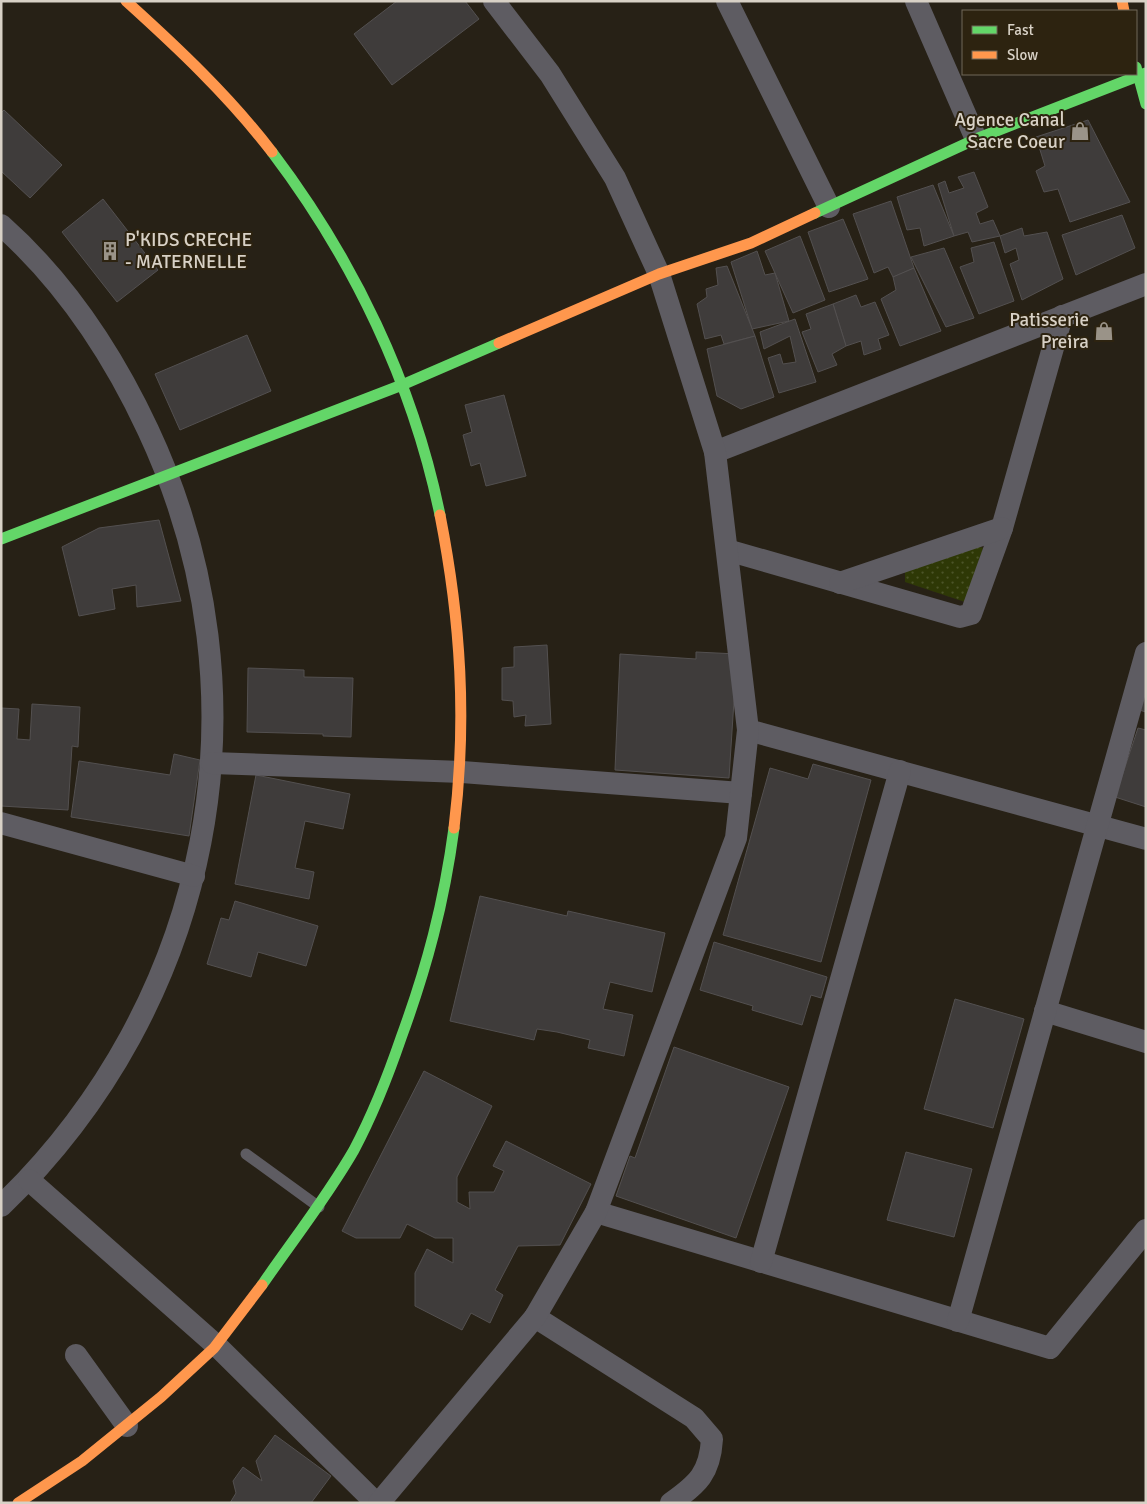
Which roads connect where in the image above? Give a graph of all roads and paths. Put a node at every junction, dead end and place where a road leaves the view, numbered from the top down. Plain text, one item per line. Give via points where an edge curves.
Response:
1 (126, 1) edge
2 (494, 1) edge
3 (727, 1) edge
4 (916, 1) edge
5 (1140, 72) edge
6 (1133, 75) edge
7 (1146, 104) edge
8 (976, 139) junction
9 (829, 207) junction
10 (1, 225) edge
11 (659, 274) junction
12 (1146, 284) edge
13 (1062, 316) junction
14 (402, 385) junction
15 (715, 452) junction
16 (169, 474) junction
17 (1002, 528) junction
18 (1, 539) edge
19 (727, 550) junction
20 (840, 583) junction
21 (1146, 653) edge
22 (748, 730) junction
23 (212, 763) junction
24 (462, 772) junction
25 (900, 772) junction
26 (741, 793) junction
27 (1, 823) edge
28 (1097, 826) junction
29 (1146, 840) edge
30 (194, 876) junction
31 (1045, 1011) junction
32 (1146, 1042) edge
33 (246, 1154) dead end
34 (29, 1180) junction
35 (1, 1206) edge
36 (318, 1207) junction
37 (596, 1212) junction
38 (1146, 1230) edge
39 (761, 1262) junction
40 (535, 1317) junction
41 (958, 1321) junction
42 (217, 1346) junction
43 (76, 1355) dead end
44 (127, 1426) junction
45 (18, 1503) edge
46 (377, 1503) edge
47 (671, 1503) edge

1 - 14 street via 192,61 257,134 314,212 363,296
2 - 11 street via 550,74 614,178
3 - 9 street
4 - 8 street
5 - 7 street
6 - 8 street
8 - 9 street
9 - 11 street via 751,243
10 - 16 street via 78,311 129,389
11 - 14 street
11 - 15 street
12 - 13 street
13 - 15 street
13 - 17 street
14 - 16 street
14 - 24 street via 427,460 448,556 457,615 463,693
15 - 19 street
16 - 18 street
16 - 23 street via 191,544 206,617 213,690
17 - 20 street
17 - 20 street via 971,614 960,618
19 - 20 street
19 - 22 street
21 - 28 street
22 - 25 street
22 - 26 street
23 - 24 street
23 - 30 street
24 - 26 street
24 - 36 street via 445,895 413,1016 364,1130
25 - 28 street
25 - 39 street
26 - 37 street via 736,838
27 - 30 street
28 - 29 street
28 - 31 street
30 - 34 street via 174,943 147,1008 114,1069 74,1126
31 - 32 street
31 - 41 street
33 - 36 lane
34 - 35 street
34 - 42 street
36 - 42 street
37 - 39 street
37 - 40 street
38 - 41 street via 1050,1348
39 - 41 street
40 - 46 street
40 - 47 street via 694,1418 712,1439 711,1457 703,1475 690,1490
42 - 44 street
42 - 46 street
43 - 44 street
44 - 45 street

